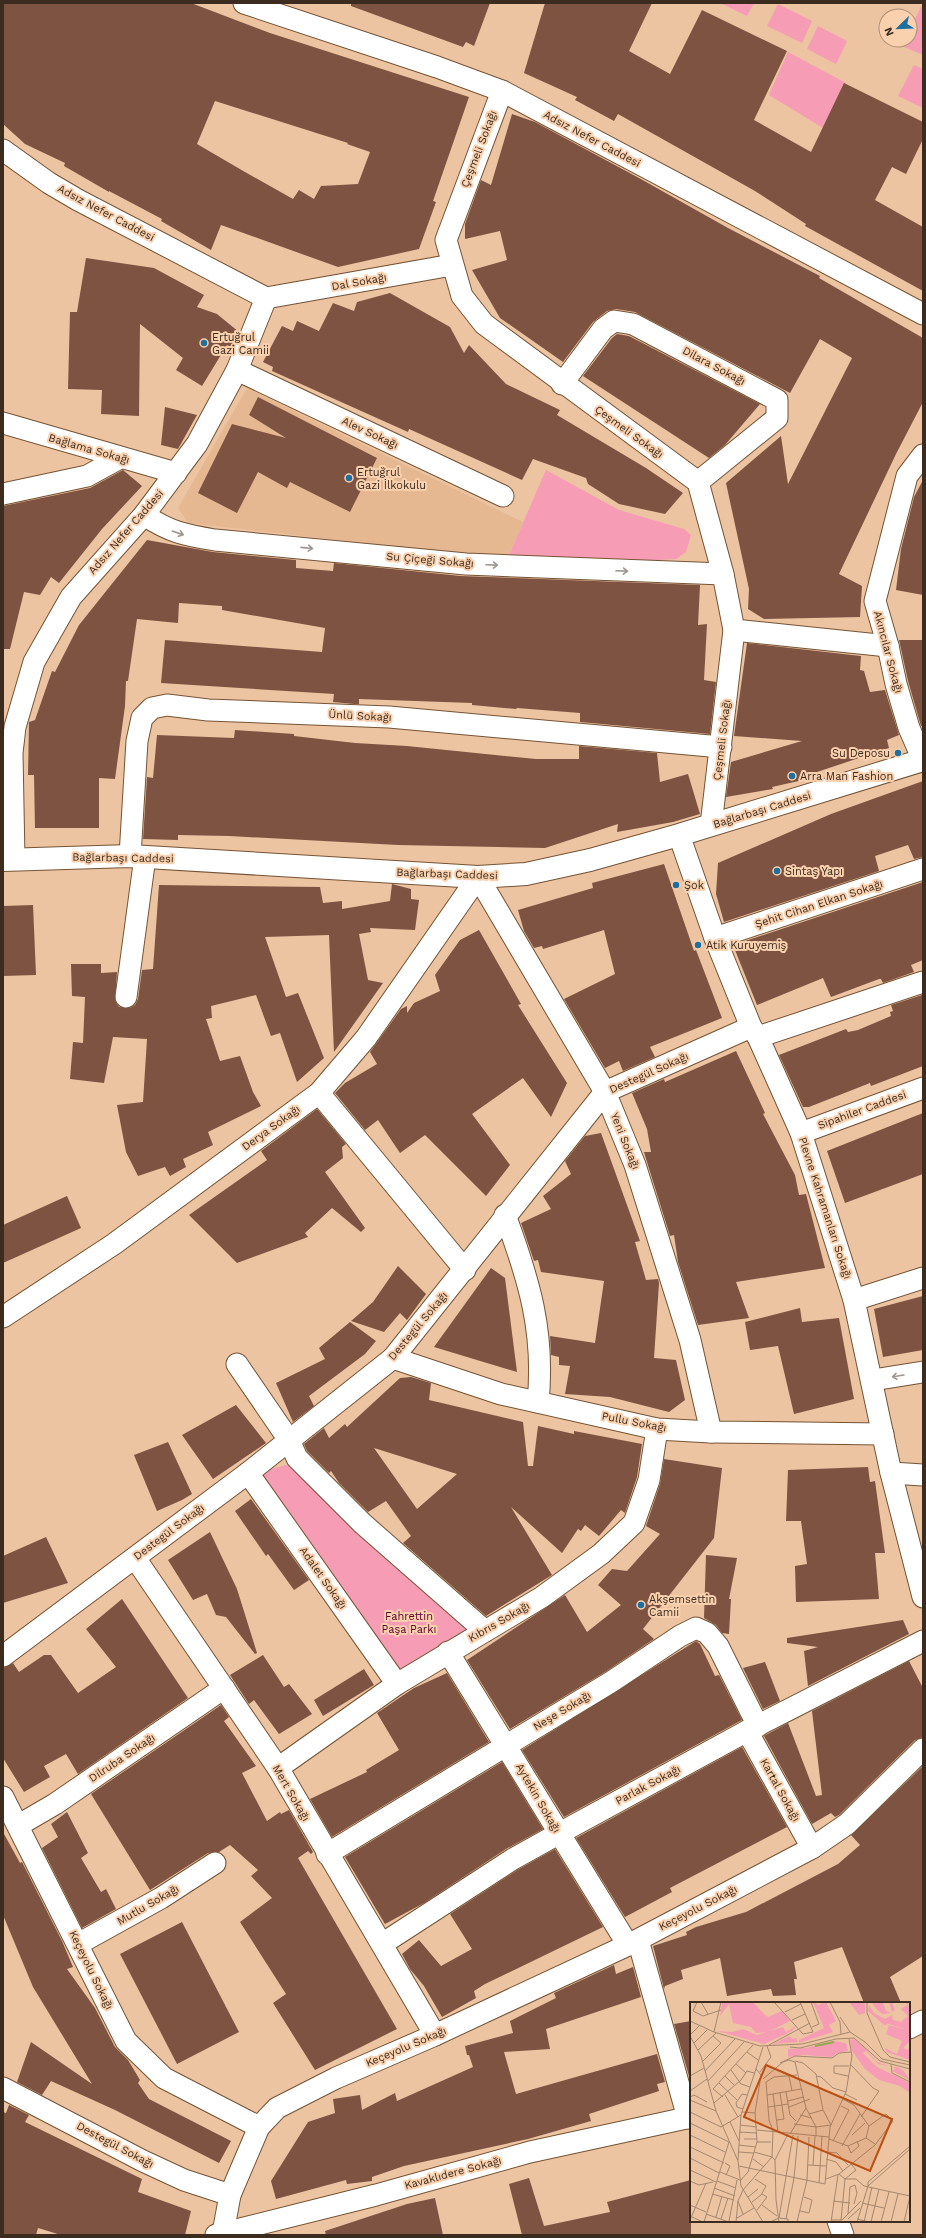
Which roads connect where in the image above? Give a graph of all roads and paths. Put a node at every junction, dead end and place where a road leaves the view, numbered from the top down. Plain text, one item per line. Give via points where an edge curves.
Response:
1 (244, 3) edge
2 (502, 91) junction
3 (3, 150) edge
4 (452, 265) junction
5 (266, 298) junction
6 (923, 314) edge
7 (237, 370) junction
8 (562, 384) junction
9 (3, 423) edge
10 (923, 455) edge
11 (120, 458) junction
12 (176, 473) junction
13 (698, 482) junction
14 (3, 494) edge
15 (503, 496) dead end
16 (144, 515) junction
17 (723, 574) junction
18 (734, 630) junction
19 (888, 646) junction
20 (721, 747) junction
21 (923, 760) edge
22 (711, 825) junction
23 (679, 835) junction
24 (137, 856) junction
25 (8, 859) edge
26 (923, 869) edge
27 (478, 877) junction
28 (715, 938) junction
29 (923, 982) edge
30 (126, 997) dead end
31 (754, 1032) junction
32 (923, 1088) edge
33 (605, 1092) junction
34 (319, 1093) junction
35 (801, 1133) junction
36 (505, 1216) junction
37 (465, 1270) junction
38 (923, 1278) edge
39 (854, 1300) junction
40 (3, 1316) edge
41 (393, 1358) junction
42 (237, 1364) dead end
43 (923, 1372) edge
44 (873, 1380) junction
45 (538, 1402) junction
46 (657, 1429) junction
47 (711, 1432) junction
48 (883, 1434) junction
49 (289, 1440) junction
50 (248, 1473) junction
51 (891, 1473) junction
52 (923, 1475) edge
53 (135, 1558) junction
54 (923, 1597) edge
55 (484, 1631) junction
56 (923, 1641) edge
57 (448, 1652) junction
58 (3, 1656) edge
59 (397, 1684) junction
60 (224, 1688) junction
61 (753, 1729) junction
62 (506, 1744) junction
63 (923, 1749) edge
64 (278, 1768) junction
65 (3, 1797) edge
66 (19, 1825) junction
67 (558, 1834) junction
68 (812, 1848) junction
69 (327, 1854) junction
70 (215, 1863) dead end
71 (633, 1942) junction
72 (78, 1944) junction
73 (382, 1944) junction
74 (923, 2021) edge
75 (910, 2028) edge
76 (435, 2035) junction
77 (3, 2088) edge
78 (689, 2118) edge
79 (259, 2127) junction
80 (230, 2195) junction
81 (838, 2222) edge
82 (219, 2234) edge
83 (843, 2235) edge

1 - 2 street, Adsız Nefer Caddesi
2 - 4 street, Çeşmeli Sokağı via 446,240
2 - 6 street, Adsız Nefer Caddesi
3 - 5 street, Adsız Nefer Caddesi via 78,200
4 - 5 street, Dal Sokağı
4 - 8 street, Çeşmeli Sokağı via 462,296 484,324
5 - 7 street, Adsız Nefer Caddesi
7 - 12 street, Adsız Nefer Caddesi via 197,444
7 - 15 street, Alev Sokağı
8 - 13 street, Çeşmeli Sokağı
8 - 13 street, Dilara Sokağı via 603,329 614,321 633,324 778,400 777,418
9 - 11 street, Bağlama Sokağı
10 - 19 street, Akıncılar Sokağı via 907,476 875,600
11 - 12 street, Bağlama Sokağı
11 - 14 street via 87,476
12 - 16 street, Adsız Nefer Caddesi
13 - 17 street, Çeşmeli Sokağı
16 -> 17 street, Su Çiçeği Sokağı via 165,528 184,535 215,540 466,564
16 - 25 street, Adsız Nefer Caddesi via 71,597 34,662 15,727
17 - 18 street, Çeşmeli Sokağı
18 - 19 street
18 - 20 street, Çeşmeli Sokağı
19 - 21 street, Akıncılar Sokağı via 909,728
20 - 22 street, Çeşmeli Sokağı
20 - 24 street, Ünlü Sokağı via 389,717 160,706 152,708 142,718 137,741
21 - 22 street, Bağlarbaşı Caddesi
22 - 23 street, Bağlarbaşı Caddesi
23 - 27 street, Bağlarbaşı Caddesi via 590,860 526,874
23 - 28 street, Plevne Kahramanları Sokağı
24 - 25 street, Bağlarbaşı Caddesi
24 - 27 street, Bağlarbaşı Caddesi
24 - 30 street, Ünlü Sokağı
26 - 28 street, Şehit Cihan Elkan Sokağı
27 - 33 street, Yeni Sokağı
27 - 34 street, Derya Sokağı via 366,1038
28 - 31 street, Plevne Kahramanları Sokağı
29 - 31 street, Destegül Sokağı
31 - 33 street, Destegül Sokağı
31 - 35 street, Plevne Kahramanları Sokağı
32 - 35 street, Sipahiler Caddesi
33 - 36 street, Destegül Sokağı
33 - 47 street, Yeni Sokağı via 635,1165 690,1340
34 - 37 street
34 - 40 street, Derya Sokağı via 114,1244
35 - 39 street, Plevne Kahramanları Sokağı
36 - 37 street, Destegül Sokağı
36 - 45 street via 526,1272 537,1320 540,1375
37 - 41 street, Destegül Sokağı
38 - 39 street
39 - 44 street, Plevne Kahramanları Sokağı
41 - 45 street, Pullu Sokağı via 501,1394
41 - 49 street, Destegül Sokağı
42 - 49 street
43 -> 44 street
44 - 48 street, Plevne Kahramanları Sokağı
45 - 46 street, Pullu Sokağı
46 - 47 street, Pullu Sokağı
46 - 55 street, Kıbrıs Sokağı via 649,1480 634,1523 595,1559 542,1597
47 - 48 street, Pullu Sokağı
48 - 51 street, Plevne Kahramanları Sokağı
49 - 50 street, Destegül Sokağı
49 - 55 street via 298,1458 362,1523
50 - 53 street, Destegül Sokağı
50 - 59 street, Adalet Sokağı
51 - 52 street
51 - 54 street, Plevne Kahramanları Sokağı
53 - 58 street, Destegül Sokağı
53 - 60 street, Mert Sokağı
55 - 57 street, Kıbrıs Sokağı
56 - 61 street, Parlak Sokağı
57 - 59 street, Kıbrıs Sokağı
57 - 62 street, Aytekin Sokağı
59 - 64 street, Kıbrıs Sokağı
60 - 64 street, Mert Sokağı
60 - 66 street, Dilruba Sokağı via 55,1804
61 - 62 street, Neşe Sokağı via 718,1646 706,1633 696,1628
61 - 67 street, Parlak Sokağı
61 - 68 street, Kartal Sokağı
62 - 67 street, Aytekin Sokağı
62 - 69 street, Neşe Sokağı
63 - 68 street, Keçeyolu Sokağı via 847,1824
64 - 69 street, Mert Sokağı
65 - 66 street, Keçeyolu Sokağı
66 - 72 street, Keçeyolu Sokağı
67 - 71 street, Aytekin Sokağı
67 - 73 street, Parlak Sokağı via 513,1859
68 - 71 street, Keçeyolu Sokağı
69 - 73 street, Mert Sokağı
70 - 72 street, Mutlu Sokağı via 161,1898
71 - 76 street, Keçeyolu Sokağı
71 - 78 street, Aytekin Sokağı
72 - 79 street, Keçeyolu Sokağı via 84,1961 126,2041 164,2078
73 - 76 street, Mert Sokağı
74 - 75 street
76 - 79 street, Keçeyolu Sokağı via 336,2078 277,2108
77 - 80 street, Destegül Sokağı via 143,2161 184,2180
78 - 82 street, Kavaklıdere Sokağı via 530,2152
79 - 80 street
80 - 82 street
81 - 83 street

